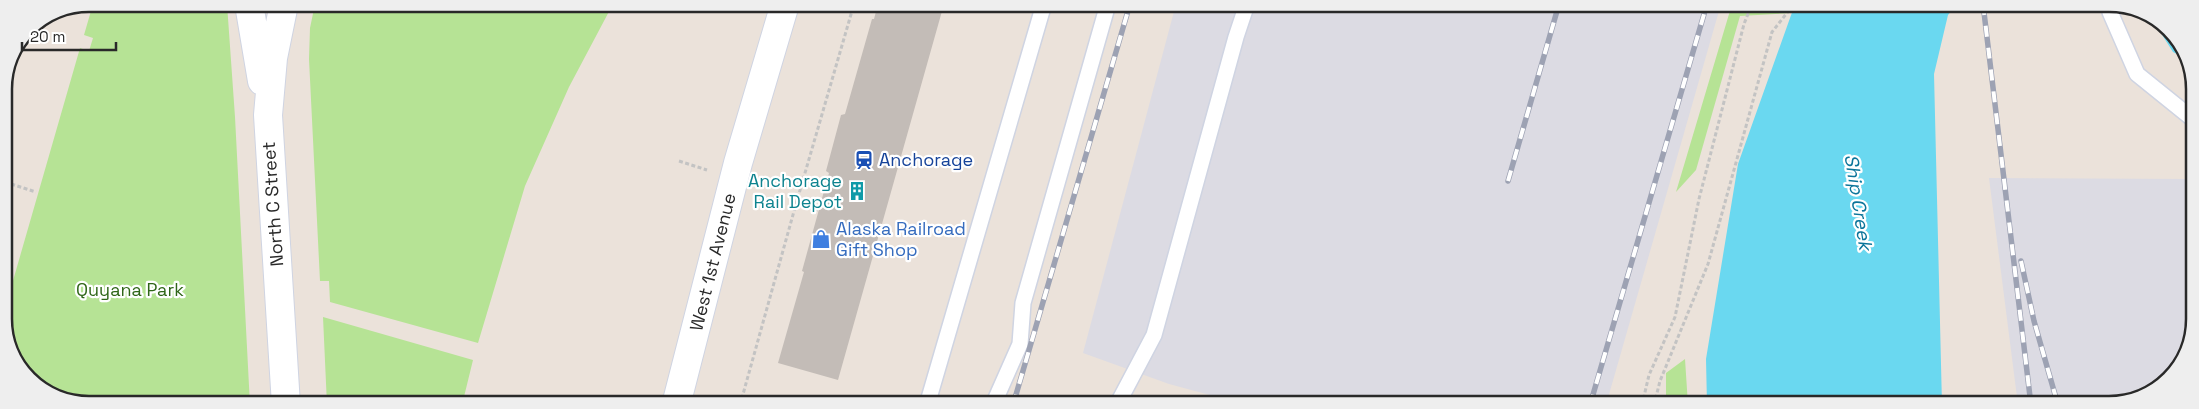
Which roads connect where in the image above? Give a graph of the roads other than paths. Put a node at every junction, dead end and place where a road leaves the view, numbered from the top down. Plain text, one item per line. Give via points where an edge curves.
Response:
1 (250, 12) edge
2 (282, 12) edge
3 (783, 12) edge
4 (1042, 12) edge
5 (1106, 12) edge
6 (1244, 12) edge
7 (2112, 12) edge
8 (2186, 114) edge
9 (268, 115) junction
10 (286, 396) edge
11 (678, 396) edge
12 (930, 396) edge
13 (997, 396) edge
14 (1122, 396) edge

1 - 9 street
2 - 9 street, North C Street via 273,58
3 - 11 street, West 1st Avenue via 738,163
4 - 12 lane
5 - 13 lane via 1023,303 1020,344
6 - 14 lane via 1154,335
7 - 8 lane via 2137,74
9 - 10 street, North C Street

